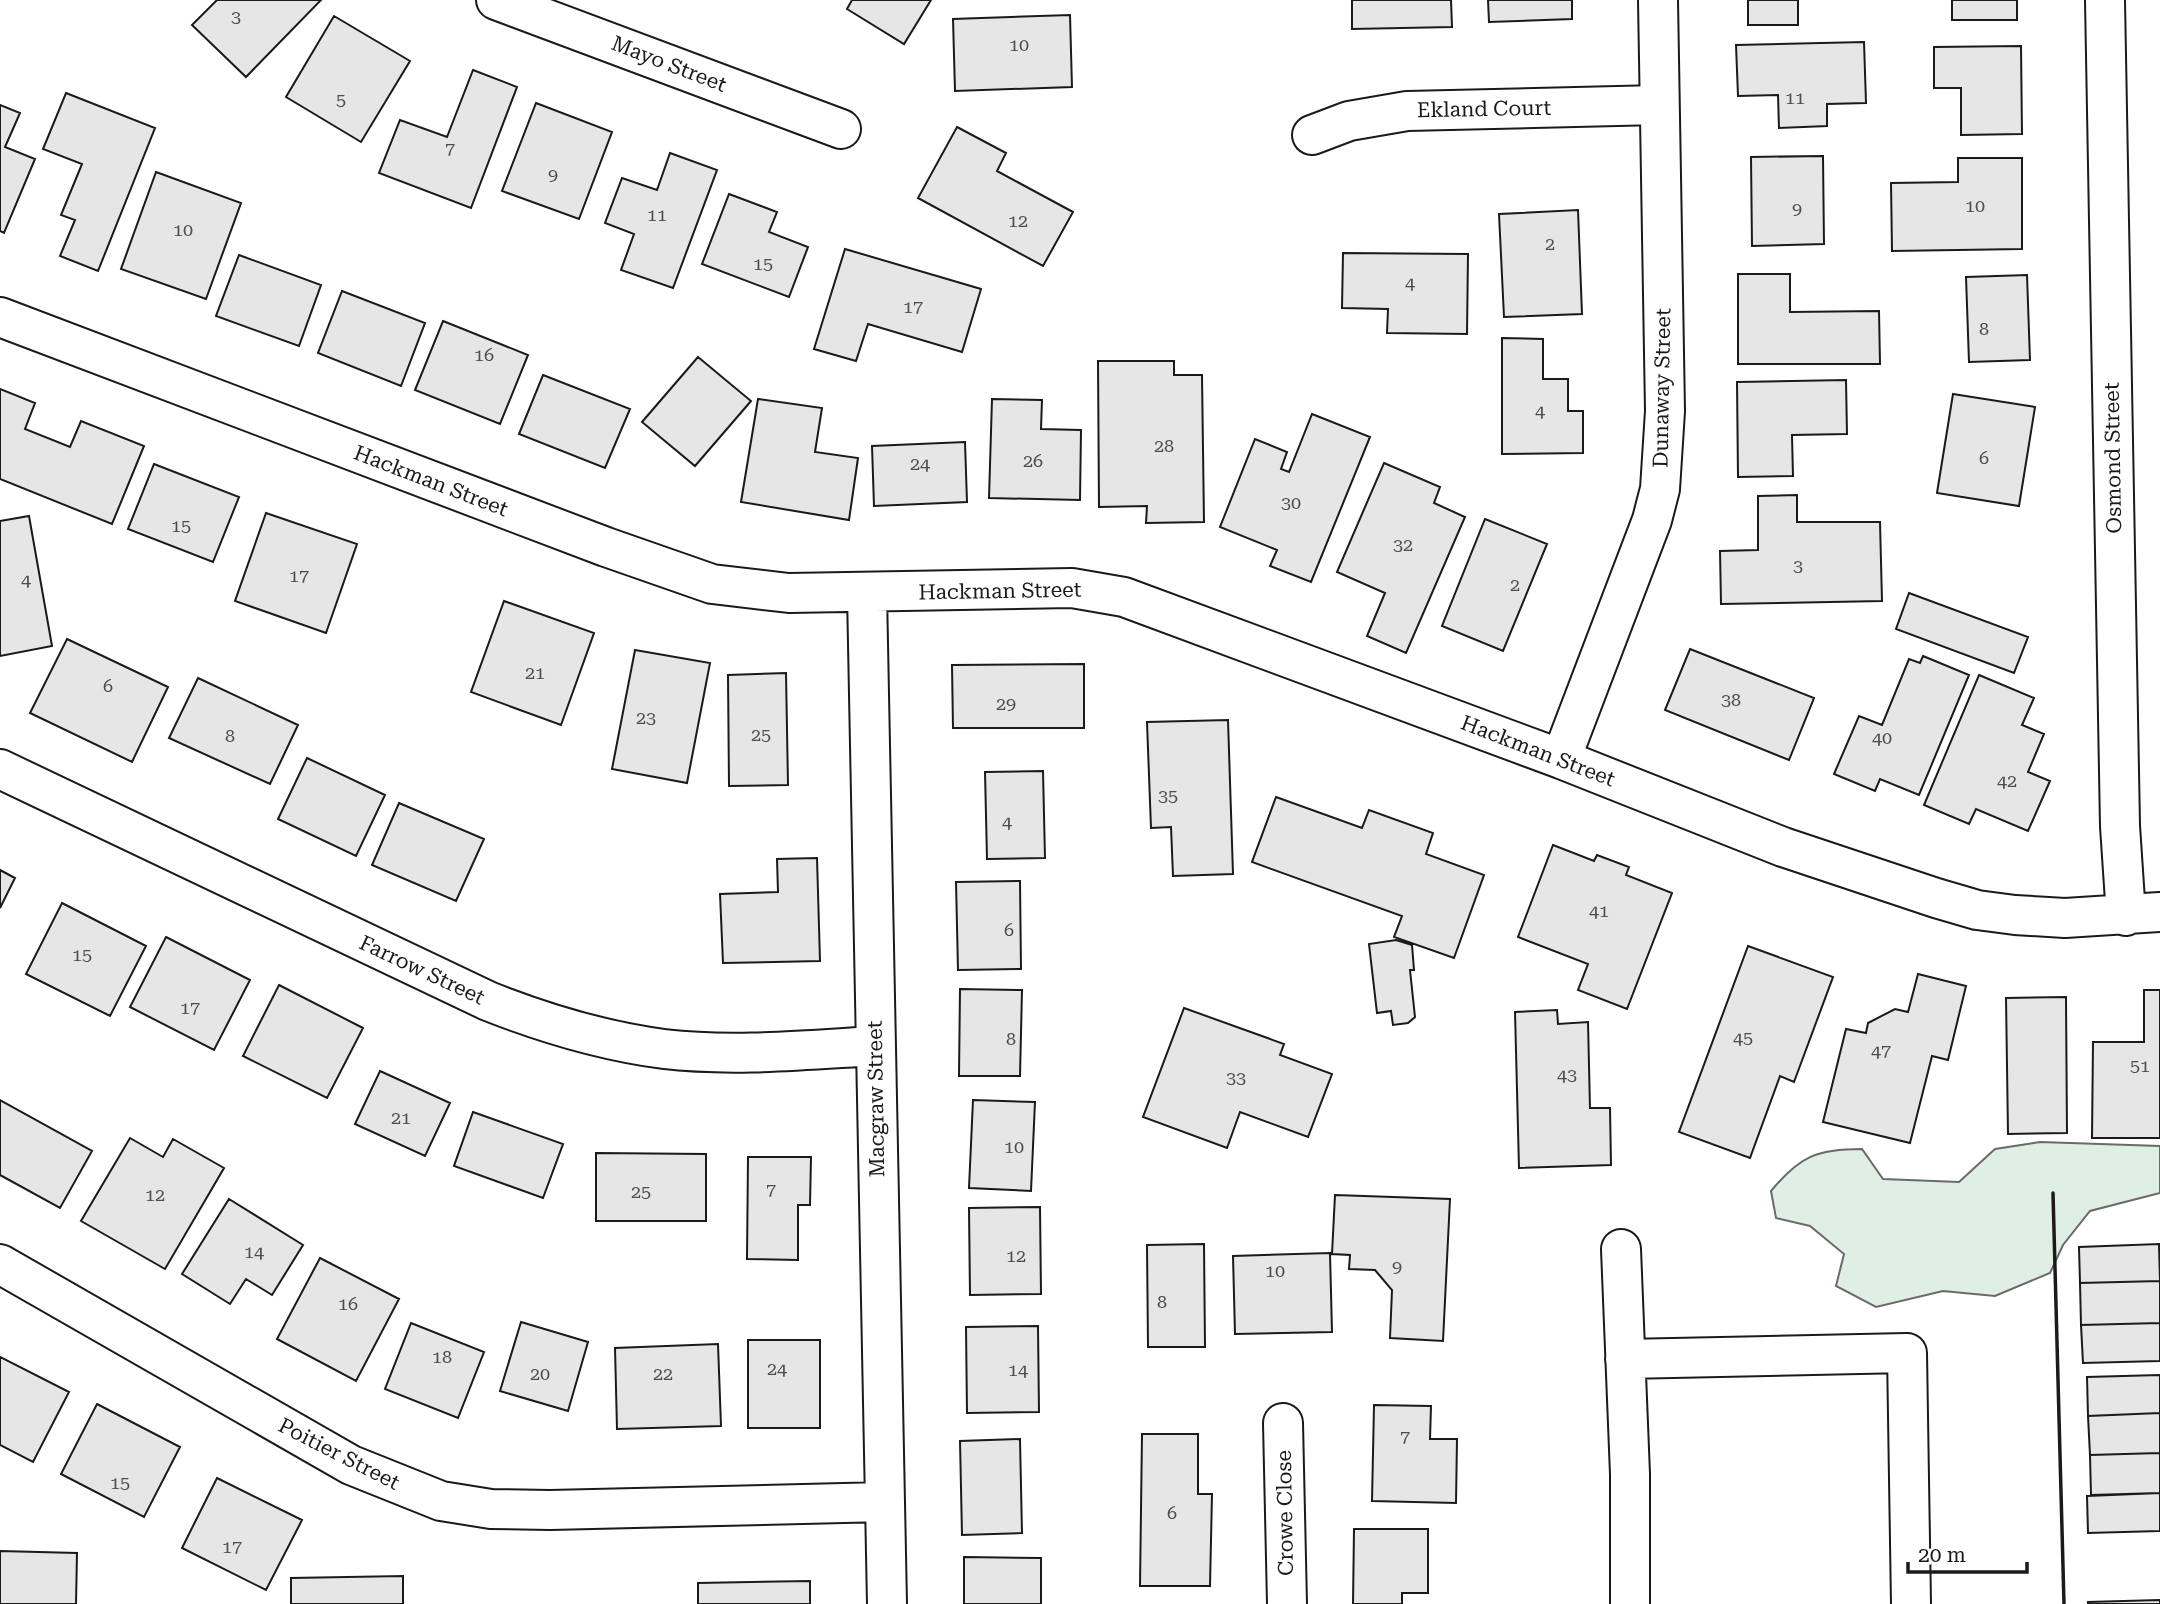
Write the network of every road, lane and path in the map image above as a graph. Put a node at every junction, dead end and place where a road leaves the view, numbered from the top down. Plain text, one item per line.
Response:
1 (496, 0) edge
2 (1658, 0) edge
3 (2105, 0) edge
4 (1659, 105) junction
5 (841, 129) dead end
6 (1312, 135) dead end
7 (0, 317) edge
8 (867, 593) junction
9 (1561, 759) junction
10 (0, 769) edge
11 (2143, 914) edge
12 (874, 1046) junction
13 (1621, 1248) dead end
14 (0, 1264) edge
15 (1625, 1359) junction
16 (1283, 1423) dead end
17 (885, 1502) junction
18 (887, 1604) edge
19 (1287, 1604) edge
20 (1630, 1604) edge
21 (1911, 1604) edge

1 - 5 street, Mayo Street
2 - 4 street, Dunaway Street
3 - 11 street, Osmond Street
4 - 6 street, Ekland Court
4 - 9 street, Dunaway Street
7 - 8 street, Hackman Street
8 - 9 street, Hackman Street
8 - 12 street, Macgraw Street
9 - 11 street, Hackman Street
10 - 12 street, Farrow Street
12 - 17 street, Macgraw Street
13 - 15 street
14 - 17 street, Poitier Street
15 - 20 street
15 - 21 street
16 - 19 street, Crowe Close
17 - 18 street, Macgraw Street

